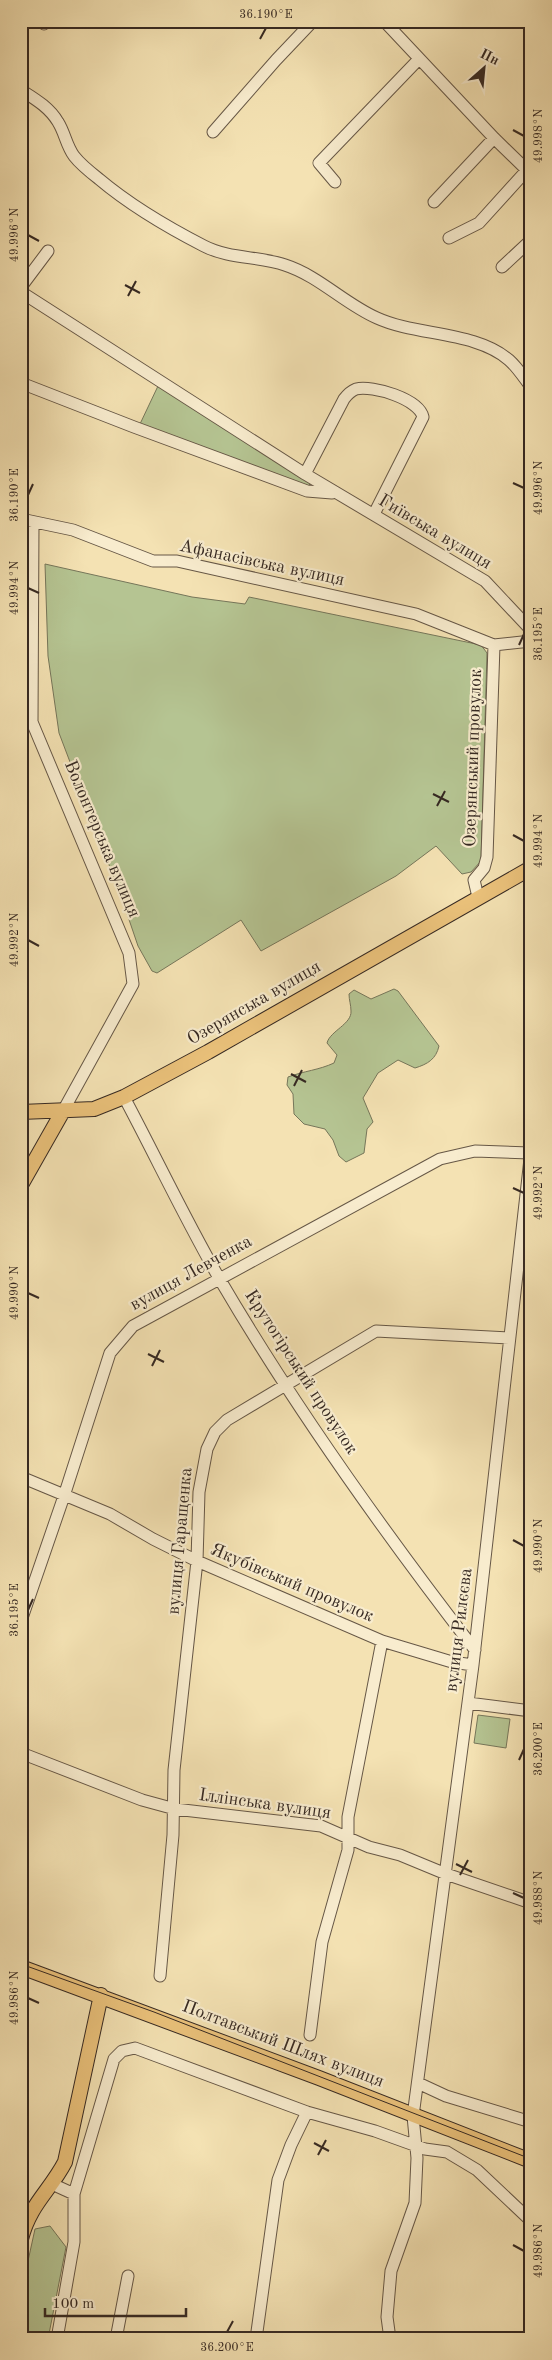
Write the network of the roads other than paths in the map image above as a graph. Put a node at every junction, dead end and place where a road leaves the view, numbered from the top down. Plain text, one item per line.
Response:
1 (313, 21) edge
2 (384, 21) edge
3 (419, 59) junction
4 (21, 90) edge
5 (213, 132) dead end
6 (494, 138) junction
7 (529, 172) edge
8 (335, 182) dead end
9 (434, 202) dead end
10 (448, 238) dead end
11 (531, 240) edge
12 (48, 251) dead end
13 (502, 267) dead end
14 (21, 287) edge
15 (21, 292) edge
16 (21, 383) edge
17 (531, 387) edge
18 (304, 474) junction
19 (335, 493) junction
20 (374, 514) junction
21 (21, 519) edge
22 (33, 523) junction
23 (531, 630) edge
24 (531, 641) edge
25 (494, 645) junction
26 (531, 868) edge
27 (478, 897) junction
28 (124, 1097) junction
29 (63, 1111) junction
30 (21, 1112) edge
31 (531, 1151) edge
32 (21, 1185) edge
33 (219, 1277) junction
34 (509, 1338) junction
35 (285, 1385) junction
36 (21, 1477) edge
37 (64, 1496) junction
38 (197, 1561) junction
39 (21, 1622) edge
40 (382, 1641) junction
41 (475, 1650) junction
42 (473, 1665) junction
43 (468, 1703) junction
44 (531, 1711) edge
45 (21, 1753) edge
46 (175, 1809) junction
47 (349, 1839) junction
48 (446, 1874) junction
49 (531, 1903) edge
50 (21, 1967) edge
51 (160, 1976) dead end
52 (101, 1995) junction
53 (310, 2036) dead end
54 (418, 2083) junction
55 (307, 2112) junction
56 (413, 2114) junction
57 (531, 2122) edge
58 (416, 2146) junction
59 (531, 2161) edge
60 (52, 2184) junction
61 (74, 2194) junction
62 (531, 2221) edge
63 (21, 2239) edge
64 (128, 2276) dead end
65 (57, 2339) edge
66 (116, 2339) edge
67 (256, 2339) edge
68 (390, 2339) edge

1 - 5 street
2 - 3 street
3 - 6 street
3 - 8 street
4 - 17 street
6 - 7 street
6 - 9 street
7 - 10 street
11 - 13 street
12 - 14 street
15 - 18 street, Гиївська вулиця
16 - 19 street, Гиївська вулиця
18 - 19 street, Гиївська вулиця
18 - 20 street
19 - 20 street, Гиївська вулиця
20 - 23 street, Гиївська вулиця
21 - 22 street, Афанасівська вулиця
22 - 25 street, Афанасівська вулиця
22 - 29 street, Волонтерська вулиця
24 - 25 street
25 - 27 street, Озерянський провулок
26 - 27 main road, Озерянська вулиця
27 - 28 main road, Озерянська вулиця
28 - 29 main road, Озерянська вулиця
28 - 33 street, Крутогірський провулок
29 - 30 main road
29 - 32 main road
31 - 33 street, вулиця Левченка
31 - 34 street, вулиця Рилєєва
33 - 35 street, Крутогірський провулок
33 - 37 street, вулиця Левченка
34 - 35 street, вулиця Гаращенка
34 - 41 street, вулиця Рилєєва
35 - 38 street, вулиця Гаращенка
35 - 41 street, Крутогірський провулок
36 - 37 street, Якубівський провулок
37 - 38 street, Якубівський провулок
37 - 39 street, вулиця Левченка
38 - 40 street, Якубівський провулок
38 - 46 street, вулиця Гаращенка
40 - 42 street, Якубівський провулок
40 - 47 street
41 - 42 street, вулиця Рилєєва
42 - 43 street, вулиця Рилєєва
43 - 44 street
43 - 48 street, вулиця Рилєєва
45 - 46 street, Іллінська вулиця
46 - 47 street, Іллінська вулиця
46 - 51 street, вулиця Гаращенка
47 - 48 street, Іллінська вулиця
47 - 53 street
48 - 49 street, Іллінська вулиця
48 - 54 street, вулиця Рилєєва
50 - 52 main road, Полтавський Шлях вулиця
52 - 56 main road, Полтавський Шлях вулиця
52 - 60 main road
54 - 56 street, вулиця Рилєєва
54 - 57 street
55 - 58 street
55 - 61 street
55 - 67 street
56 - 58 street, вулиця Рилєєва
56 - 59 main road, Полтавський Шлях вулиця
58 - 62 street
58 - 68 street, вулиця Рилєєва
60 - 61 street
60 - 63 main road
61 - 65 street
64 - 66 street

